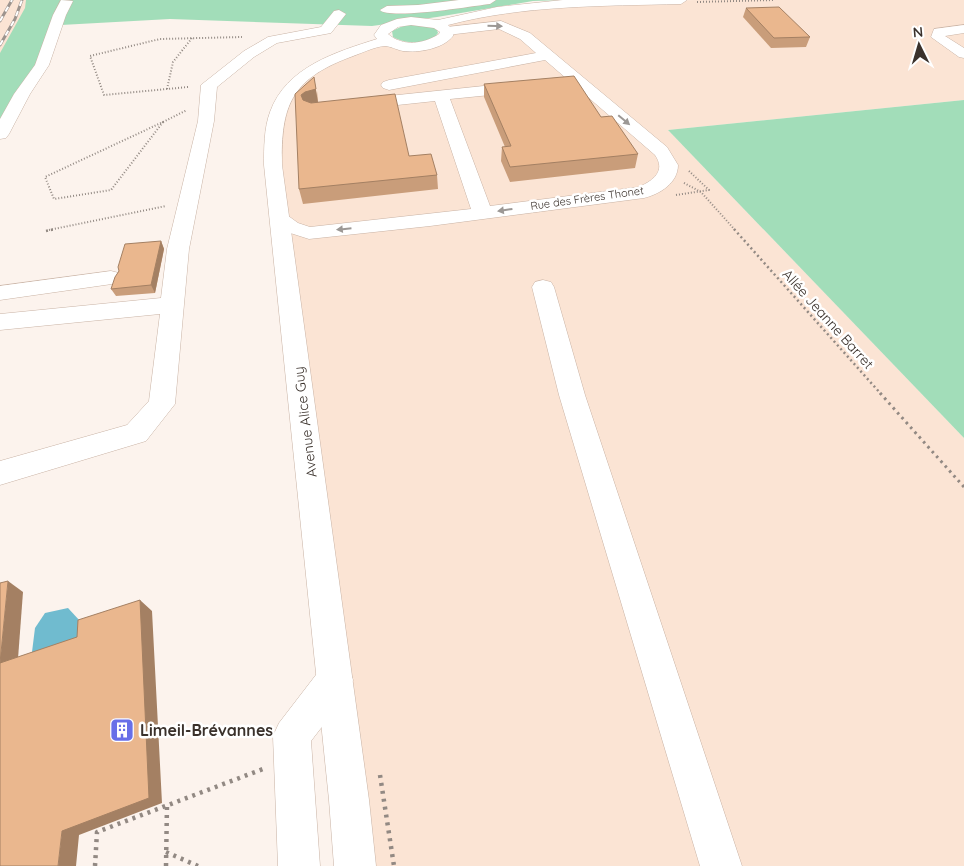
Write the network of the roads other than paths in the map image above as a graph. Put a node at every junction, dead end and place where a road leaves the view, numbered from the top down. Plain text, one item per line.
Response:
1 (490, 0) edge
2 (681, 0) edge
3 (68, 1) dead end
4 (388, 10) dead end
5 (336, 25) dead end
6 (443, 27) junction
7 (964, 29) edge
8 (385, 41) junction
9 (964, 54) edge
10 (548, 55) junction
11 (533, 85) edge
12 (358, 90) dead end
13 (440, 96) junction
14 (342, 106) edge
15 (0, 134) edge
16 (482, 213) junction
17 (280, 219) junction
18 (112, 278) dead end
19 (543, 287) dead end
20 (0, 293) edge
21 (172, 305) junction
22 (0, 322) edge
23 (0, 474) edge
24 (335, 680) junction
25 (299, 866) edge
26 (355, 866) edge
27 (721, 866) edge

1 - 4 main road
2 - 6 main road
3 - 15 main road
5 - 21 main road
6 - 8 main road
6 - 8 main road
6 -> 10 main road
7 - 9 main road
8 - 17 main road, Avenue Alice Guy
10 - 12 main road
10 -> 16 main road, Rue des Frères Thonet
11 - 13 main road
13 - 14 main road
13 - 16 main road
16 -> 17 main road, Rue des Frères Thonet
17 - 24 main road, Avenue Alice Guy
18 - 20 main road
19 - 27 main road
21 - 22 main road
21 - 23 main road
24 - 25 main road
24 - 26 main road, Avenue Alice Guy

